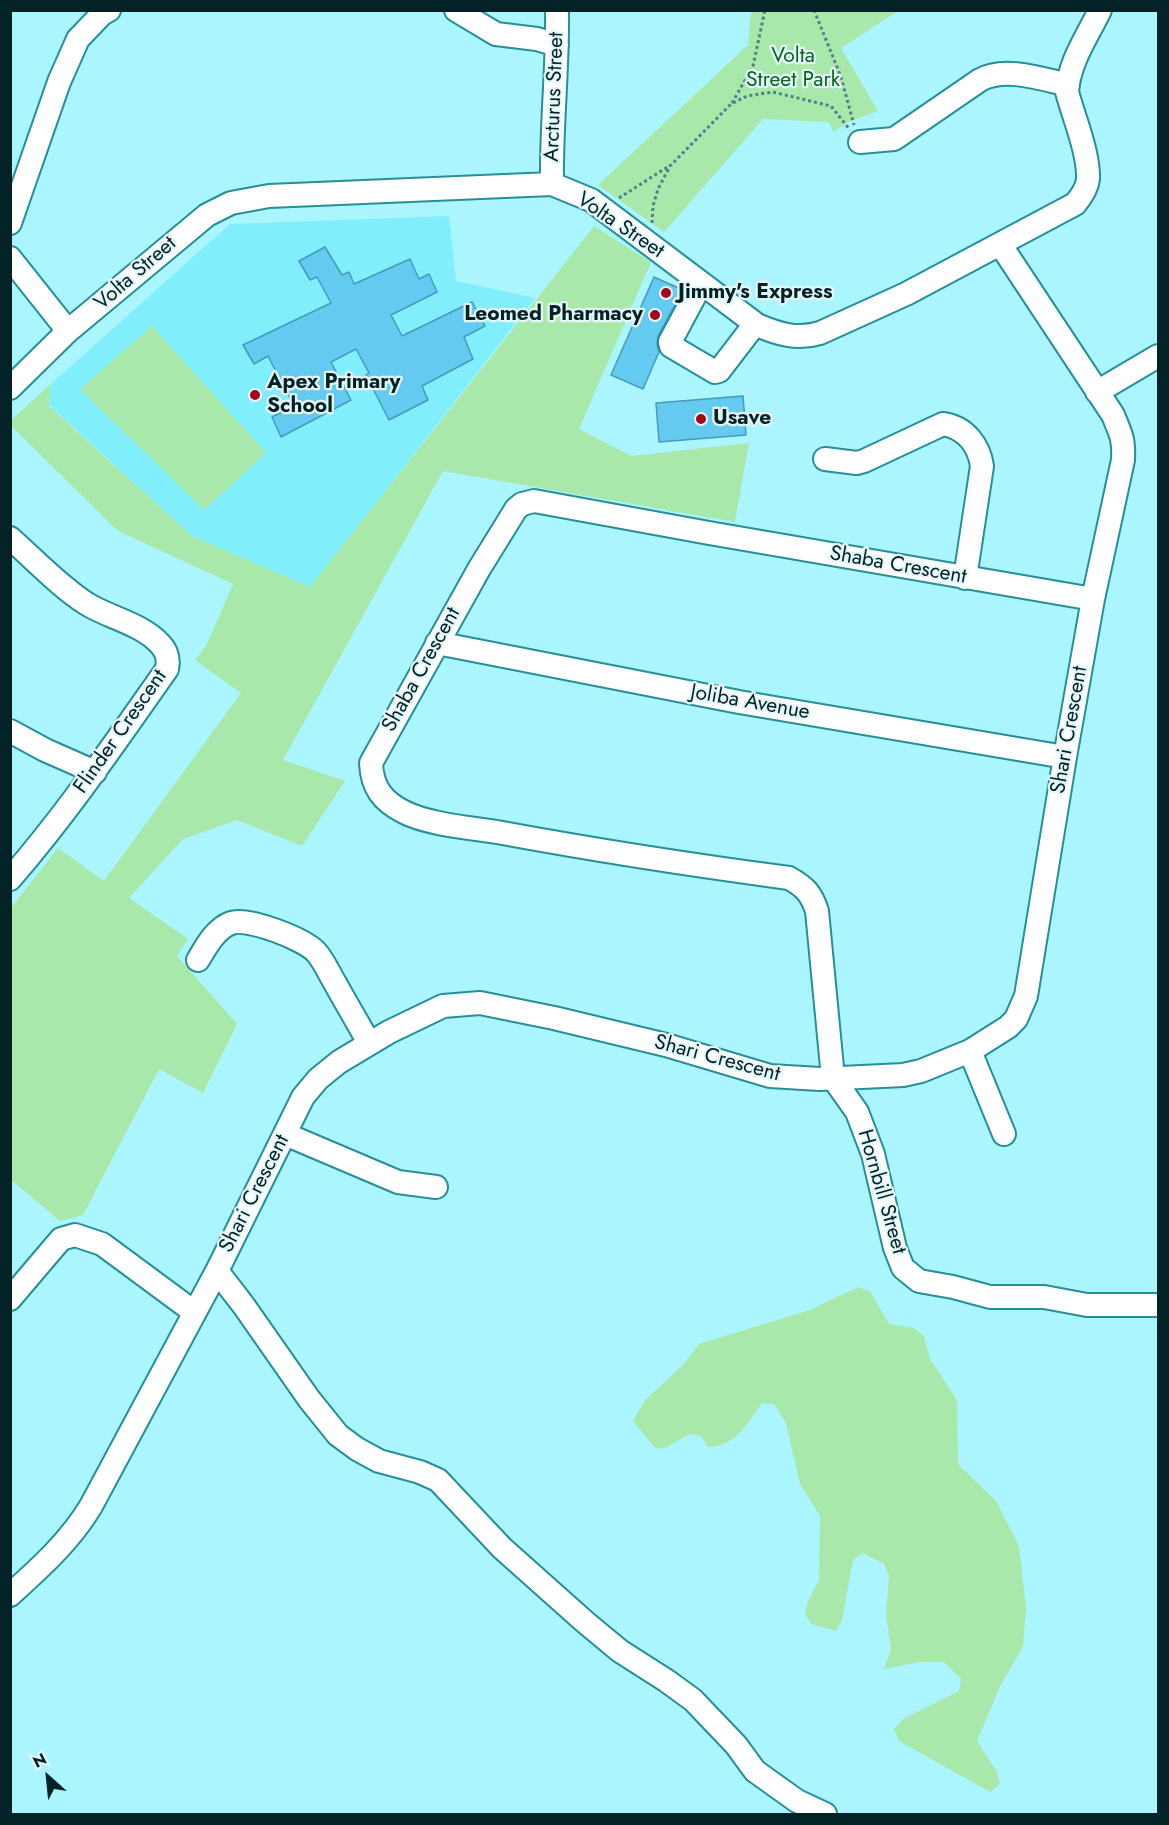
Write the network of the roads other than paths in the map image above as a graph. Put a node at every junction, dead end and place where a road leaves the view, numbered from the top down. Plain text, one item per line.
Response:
1 (109, 10) edge
2 (456, 10) edge
3 (557, 10) edge
4 (1100, 10) edge
5 (557, 45) junction
6 (1068, 85) junction
7 (860, 142) road end
8 (552, 184) junction
9 (10, 223) edge
10 (1000, 244) junction
11 (10, 258) edge
12 (701, 284) junction
13 (755, 324) junction
14 (68, 331) junction
15 (1158, 356) edge
16 (10, 388) edge
17 (1097, 392) junction
18 (825, 459) dead end
19 (10, 538) edge
20 (965, 578) junction
21 (1093, 599) junction
22 (437, 643) junction
23 (10, 731) edge
24 (1065, 757) junction
25 (94, 772) junction
26 (10, 879) edge
27 (198, 960) dead end
28 (369, 1044) junction
29 (970, 1051) junction
30 (833, 1078) junction
31 (285, 1134) junction
32 (1004, 1134) dead end
33 (436, 1187) dead end
34 (217, 1271) junction
35 (10, 1299) edge
36 (1158, 1305) edge
37 (194, 1312) junction
38 (10, 1595) edge
39 (825, 1815) edge

1 - 9 street
2 - 5 street
3 - 5 street, Arcturus Street
4 - 6 street, Volta Street
5 - 8 street, Arcturus Street
6 - 7 street
6 - 10 street, Volta Street
8 - 12 street, Volta Street
8 - 14 street, Volta Street
10 - 13 street, Volta Street
10 - 17 street, Shari Crescent
11 - 14 street
12 - 13 street, Volta Street
12 - 13 street
14 - 16 street, Volta Street
15 - 17 street
17 - 21 street, Shari Crescent
18 - 20 street
19 - 25 street, Flinder Crescent
20 - 21 street, Shaba Crescent
20 - 22 street, Shaba Crescent
21 - 24 street, Shari Crescent
22 - 24 street, Joliba Avenue
22 - 30 street, Shaba Crescent
23 - 25 street
24 - 29 street, Shari Crescent
25 - 26 street, Flinder Crescent
27 - 28 street
28 - 30 street, Shari Crescent
28 - 31 street, Shari Crescent
29 - 30 street, Shari Crescent
29 - 32 street
30 - 36 street, Hornbill Street
31 - 33 street
31 - 34 street, Shari Crescent
34 - 37 street, Shari Crescent
34 - 39 street
35 - 37 street
37 - 38 street, Shari Crescent

